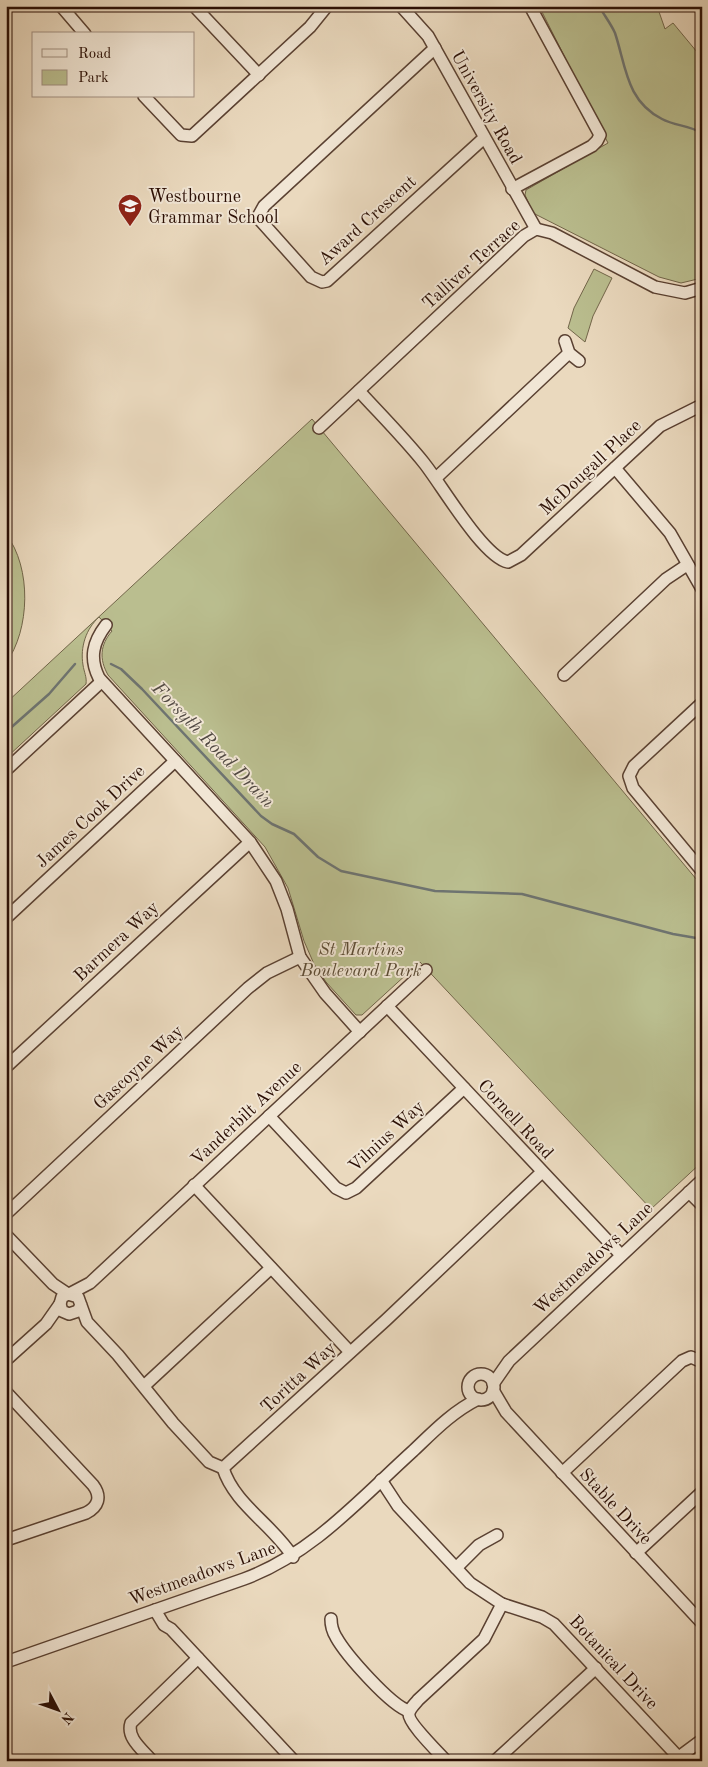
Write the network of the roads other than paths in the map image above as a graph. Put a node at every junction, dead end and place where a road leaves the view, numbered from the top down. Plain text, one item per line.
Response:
1 (61, 6) edge
2 (194, 6) edge
3 (327, 6) edge
4 (401, 6) edge
5 (530, 6) edge
6 (83, 32) edge
7 (435, 48) junction
8 (259, 75) junction
9 (146, 98) edge
10 (484, 138) junction
11 (512, 189) junction
12 (536, 229) junction
13 (702, 288) edge
14 (565, 341) dead end
15 (569, 354) junction
16 (580, 361) dead end
17 (359, 391) junction
18 (702, 404) edge
19 (319, 428) dead end
20 (615, 468) junction
21 (436, 478) junction
22 (687, 565) junction
23 (702, 589) edge
24 (106, 625) dead end
25 (564, 675) dead end
26 (101, 682) junction
27 (702, 704) edge
28 (175, 761) junction
29 (6, 770) edge
30 (250, 842) junction
31 (700, 866) edge
32 (6, 918) edge
33 (300, 957) junction
34 (426, 970) dead end
35 (388, 1006) junction
36 (360, 1032) junction
37 (6, 1067) edge
38 (464, 1088) junction
39 (269, 1116) junction
40 (542, 1172) junction
41 (702, 1180) edge
42 (194, 1186) junction
43 (689, 1192) junction
44 (702, 1205) edge
45 (6, 1214) edge
46 (6, 1235) edge
47 (621, 1255) junction
48 (271, 1268) junction
49 (70, 1300) junction
50 (70, 1314) junction
51 (87, 1322) junction
52 (46, 1324) junction
53 (350, 1352) junction
54 (6, 1360) edge
55 (509, 1361) junction
56 (702, 1362) edge
57 (484, 1375) junction
58 (144, 1386) junction
59 (493, 1387) junction
60 (468, 1388) junction
61 (6, 1392) edge
62 (480, 1399) junction
63 (506, 1412) junction
64 (452, 1415) junction
65 (223, 1468) junction
66 (562, 1473) junction
67 (378, 1483) junction
68 (702, 1492) edge
69 (497, 1535) dead end
70 (6, 1540) edge
71 (636, 1553) junction
72 (293, 1557) junction
73 (456, 1568) junction
74 (502, 1604) junction
75 (160, 1608) junction
76 (331, 1619) dead end
77 (702, 1623) edge
78 (198, 1658) junction
79 (6, 1662) edge
80 (596, 1668) junction
81 (409, 1712) junction
82 (702, 1740) edge
83 (702, 1745) edge
84 (683, 1760) edge
85 (152, 1761) edge
86 (294, 1761) edge
87 (446, 1761) edge
88 (495, 1761) edge

1 - 6 street
2 - 8 street
3 - 8 street
4 - 7 street, University Road
5 - 11 street
7 - 10 street, University Road
7 - 10 street, Award Crescent
8 - 9 street
10 - 11 street, University Road
11 - 12 street, University Road
12 - 13 street, Talliver Terrace
12 - 17 street, Talliver Terrace
14 - 15 street
15 - 16 street
15 - 21 street
17 - 19 street, Talliver Terrace
17 - 21 street
18 - 20 street, McDougall Place
20 - 21 street, McDougall Place
20 - 22 street
22 - 23 street
22 - 25 street
24 - 26 street
26 - 28 street
26 - 29 street
27 - 31 street
28 - 30 street
28 - 32 street, James Cook Drive
30 - 33 street
30 - 37 street, Barmera Way
33 - 36 street
33 - 45 street, Gascoyne Way
34 - 35 street, Vanderbilt Avenue
35 - 36 street, Vanderbilt Avenue
35 - 38 street, Cornell Road
36 - 39 street, Vanderbilt Avenue
38 - 39 street, Vilnius Way
38 - 40 street, Cornell Road
39 - 42 street, Vanderbilt Avenue
40 - 47 street, Cornell Road
40 - 53 street, Toritta Way
41 - 43 street, Westmeadows Lane
42 - 48 street
42 - 49 street, Vanderbilt Avenue
43 - 44 street
43 - 47 street, Westmeadows Lane
46 - 49 street
47 - 55 street, Westmeadows Lane
48 - 53 street
48 - 58 street
49 - 50 street
49 - 51 street
49 - 52 street, Vanderbilt Avenue
50 - 51 street
50 - 52 street, Vanderbilt Avenue
51 - 58 street
52 - 54 street, Vanderbilt Avenue
53 - 65 street, Toritta Way
55 - 57 street, Westmeadows Lane
55 - 59 street, Westmeadows Lane
56 - 66 street
57 - 59 street
57 - 60 street
58 - 65 street
59 - 62 street
59 - 63 street, Stable Drive
60 - 62 street
60 - 64 street, Westmeadows Lane
61 - 70 street
62 - 63 street, Stable Drive
62 - 64 street, Westmeadows Lane
63 - 66 street, Stable Drive
64 - 67 street, Westmeadows Lane
65 - 72 street
66 - 71 street, Stable Drive
67 - 72 street, Westmeadows Lane
67 - 73 street, Botanical Drive
68 - 71 street
69 - 73 street
71 - 77 street, Stable Drive
72 - 75 street, Westmeadows Lane
73 - 74 street, Botanical Drive
74 - 80 street, Botanical Drive
74 - 81 street
75 - 78 street
75 - 79 street, Westmeadows Lane
76 - 81 street
78 - 85 street
78 - 86 street
80 - 84 street, Botanical Drive
80 - 88 street
81 - 87 street
82 - 84 street
83 - 84 street

